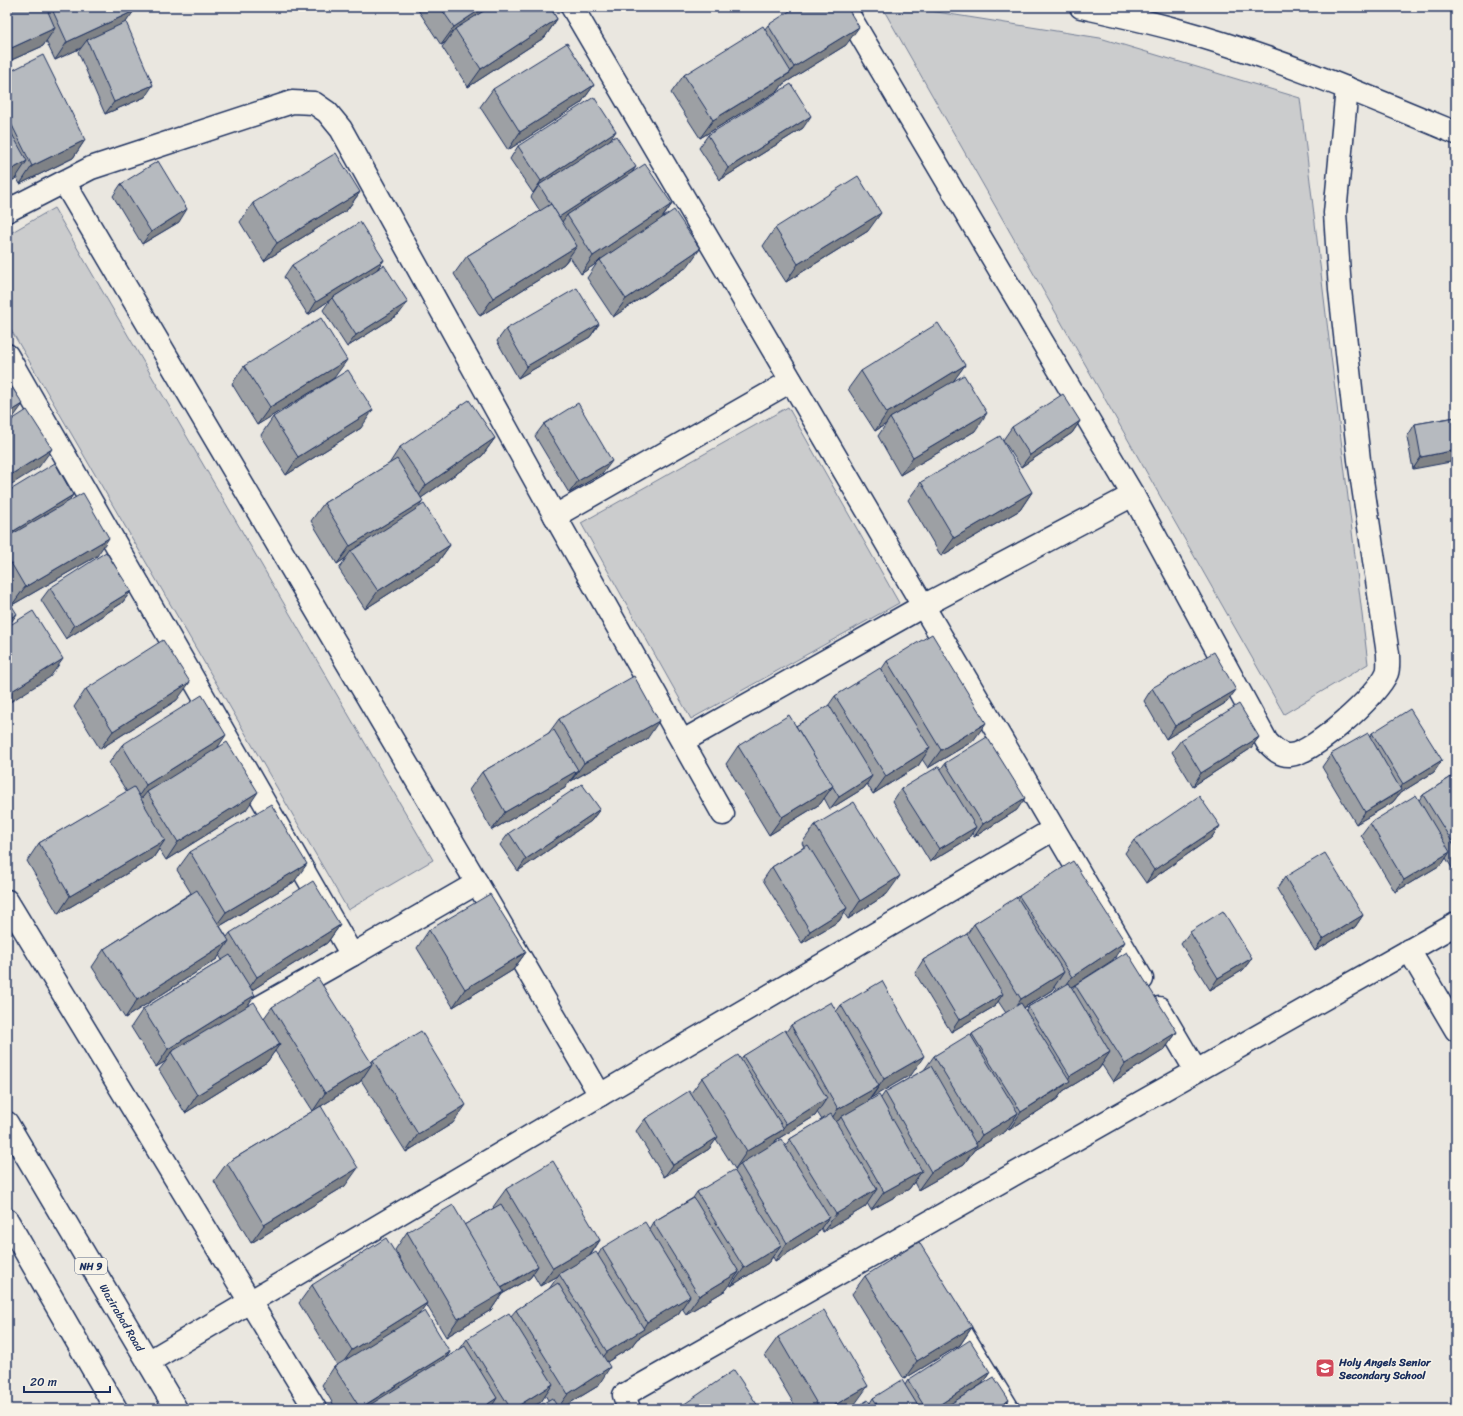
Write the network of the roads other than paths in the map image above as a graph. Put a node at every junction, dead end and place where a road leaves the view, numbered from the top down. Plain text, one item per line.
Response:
1 (572, 7) edge
2 (844, 7) edge
3 (1081, 7) edge
4 (1347, 88) junction
5 (1456, 133) edge
6 (64, 182) junction
7 (7, 211) edge
8 (7, 355) edge
9 (791, 381) junction
10 (1133, 495) junction
11 (555, 516) junction
12 (923, 606) junction
13 (683, 742) junction
14 (724, 814) dead end
15 (1054, 829) junction
16 (477, 883) junction
17 (7, 901) edge
18 (1456, 924) edge
19 (1409, 950) junction
20 (352, 955) junction
21 (260, 1007) dead end
22 (1456, 1030) edge
23 (1196, 1071) junction
24 (600, 1095) junction
25 (7, 1123) edge
26 (7, 1220) edge
27 (903, 1237) junction
28 (915, 1257) edge
29 (939, 1297) edge
30 (250, 1302) junction
31 (148, 1362) junction
32 (116, 1409) edge
33 (176, 1409) edge
34 (315, 1409) edge
35 (629, 1409) edge
36 (1008, 1409) edge

1 - 9 main road
2 - 10 main road
3 - 4 main road
4 - 5 main road
4 - 10 main road
6 - 7 main road
6 - 11 main road
6 - 16 main road
8 - 20 main road
9 - 11 main road
9 - 12 main road
10 - 12 main road
11 - 13 main road
12 - 13 main road
12 - 15 main road
13 - 14 main road
15 - 23 main road
15 - 24 main road
16 - 20 main road
16 - 24 main road
17 - 30 main road
18 - 19 main road
19 - 22 main road
19 - 23 main road
20 - 21 main road
23 - 27 main road
24 - 30 main road
25 - 31 main road, Wazirabad Road / NH 9
26 - 32 main road
27 - 28 main road
27 - 35 main road
29 - 36 main road
30 - 31 main road
30 - 34 main road
31 - 33 main road, Wazirabad Road / NH 9

